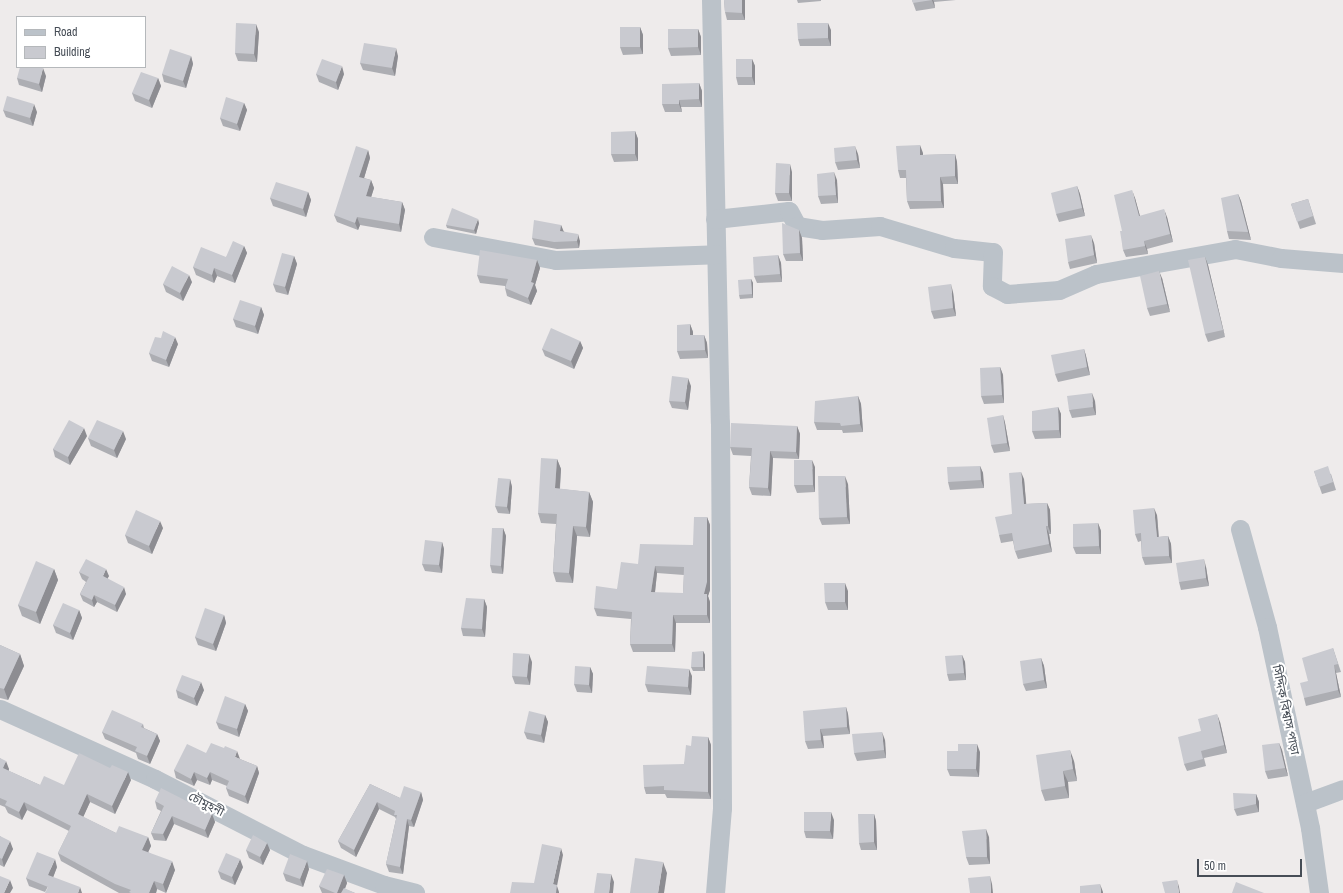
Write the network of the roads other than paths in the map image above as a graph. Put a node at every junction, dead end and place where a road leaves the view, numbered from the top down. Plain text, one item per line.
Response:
1 (711, 0) edge
2 (715, 219) junction
3 (433, 237) dead end
4 (716, 254) junction
5 (1343, 263) edge
6 (1240, 529) dead end
7 (0, 709) edge
8 (1343, 789) edge
9 (1307, 802) junction
10 (415, 893) edge
11 (716, 893) edge
12 (1319, 893) edge

1 - 2 street
2 - 4 street
2 - 5 street
3 - 4 street
4 - 11 street
6 - 9 street, সিদ্দিক বিশ্বাস পাড়া
7 - 10 street, চৌমুহনী
8 - 9 street
9 - 12 street, সিদ্দিক বিশ্বাস পাড়া

